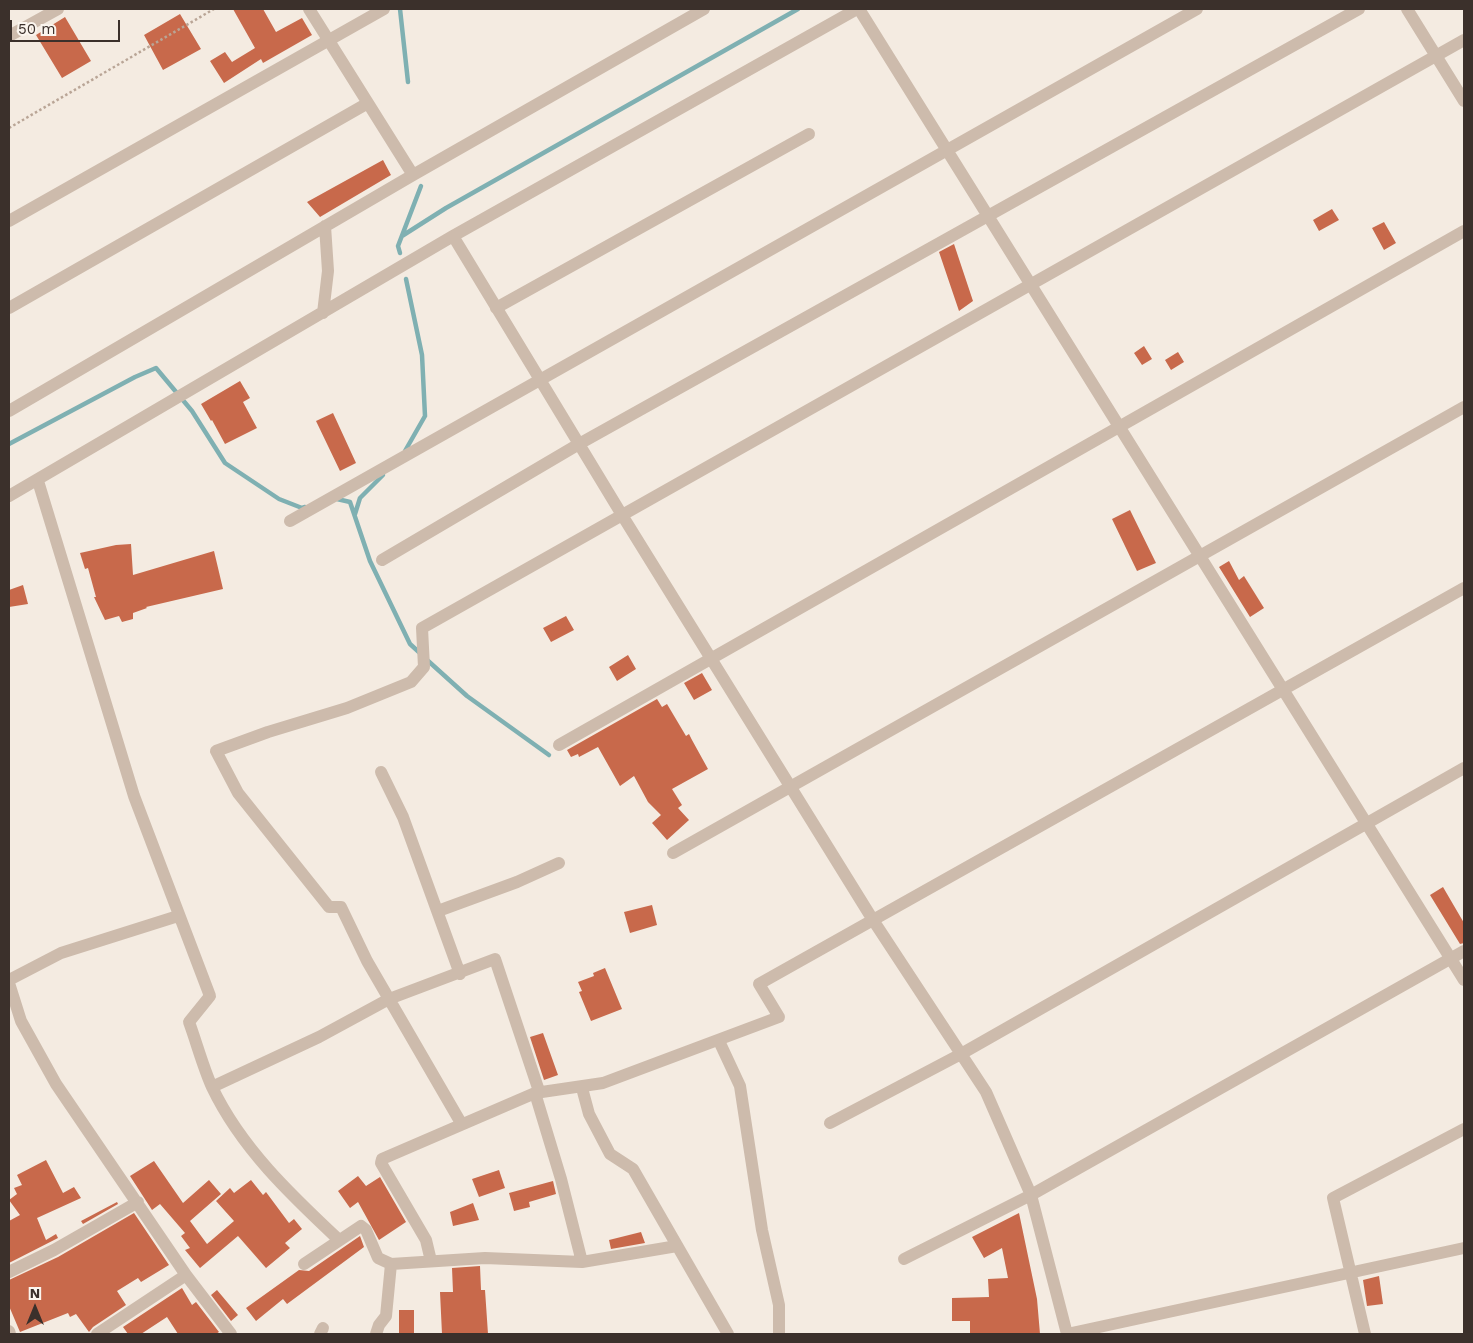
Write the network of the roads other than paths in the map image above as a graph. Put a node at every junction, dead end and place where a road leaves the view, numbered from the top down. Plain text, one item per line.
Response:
1 (58, 9) edge
2 (309, 9) edge
3 (384, 9) edge
4 (704, 9) edge
5 (858, 9) edge
6 (1197, 9) edge
7 (1359, 9) edge
8 (1407, 9) edge
9 (9, 36) edge
10 (328, 40) junction
11 (1464, 40) edge
12 (1436, 56) junction
13 (1464, 101) edge
14 (368, 103) junction
15 (809, 134) dead end
16 (948, 150) junction
17 (413, 174) junction
18 (988, 217) junction
19 (9, 221) edge
20 (325, 226) junction
21 (1464, 232) edge
22 (453, 236) junction
23 (1030, 285) junction
24 (9, 308) edge
25 (496, 308) junction
26 (323, 313) junction
27 (540, 380) junction
28 (1464, 406) edge
29 (9, 411) edge
30 (1118, 428) junction
31 (579, 444) junction
32 (38, 481) junction
33 (9, 496) edge
34 (622, 515) junction
35 (290, 521) dead end
36 (1198, 556) junction
37 (382, 560) dead end
38 (1464, 588) edge
39 (711, 658) junction
40 (1283, 690) junction
41 (559, 745) dead end
42 (1464, 768) edge
43 (381, 772) dead end
44 (791, 786) junction
45 (1366, 824) junction
46 (673, 853) dead end
47 (559, 863) dead end
48 (438, 911) junction
49 (178, 916) junction
50 (873, 920) junction
51 (1464, 951) edge
52 (1451, 958) junction
53 (460, 974) junction
54 (1464, 980) edge
55 (9, 982) edge
56 (389, 999) junction
57 (719, 1041) junction
58 (961, 1054) junction
59 (212, 1087) junction
60 (582, 1088) junction
61 (537, 1092) junction
62 (830, 1122) dead end
63 (461, 1123) junction
64 (1464, 1129) edge
65 (1031, 1195) junction
66 (138, 1202) junction
67 (339, 1240) junction
68 (677, 1246) junction
69 (1464, 1248) edge
70 (904, 1259) dead end
71 (431, 1261) junction
72 (582, 1262) junction
73 (304, 1264) dead end
74 (390, 1264) junction
75 (9, 1272) edge
76 (1351, 1272) junction
77 (186, 1275) junction
78 (97, 1334) edge
79 (231, 1334) edge
80 (376, 1334) edge
81 (728, 1334) edge
82 (780, 1334) edge
83 (1067, 1334) edge
84 (1365, 1334) edge

1 - 9 street
2 - 10 street
3 - 10 street
4 - 17 street
5 - 16 street
5 - 22 street
6 - 16 street
7 - 18 street
8 - 12 street
10 - 14 street
10 - 19 street
11 - 12 street
12 - 13 street
12 - 23 street
14 - 17 street
14 - 24 street
15 - 25 street
16 - 18 street
16 - 27 street
17 - 20 street
18 - 23 street
18 - 31 street
20 - 26 street
20 - 29 street
21 - 30 street
22 - 25 street
22 - 26 street
23 - 30 street
23 - 34 street
25 - 27 street
26 - 32 street
27 - 31 street
27 - 35 street
28 - 36 street
30 - 36 street
30 - 39 street
31 - 34 street
31 - 37 street
32 - 33 street
32 - 49 street
34 - 39 street
34 - 56 street
36 - 40 street
36 - 44 street
38 - 40 street
39 - 41 street
39 - 44 street
40 - 45 street
40 - 50 street
42 - 45 street
43 - 48 street
44 - 46 street
44 - 50 street
45 - 52 street
45 - 58 street
47 - 48 street
48 - 53 street
49 - 55 street
49 - 59 street
50 - 57 street
50 - 58 street
51 - 52 street
52 - 54 street
52 - 65 street
53 - 56 street
53 - 61 street
55 - 66 street
56 - 59 street
56 - 63 street
57 - 60 street
57 - 82 street
58 - 62 street
58 - 65 street
59 - 67 street
60 - 61 street
60 - 68 street
61 - 63 street
61 - 72 street
63 - 71 street
64 - 76 street
65 - 70 street
65 - 83 street
66 - 75 street
66 - 77 street
67 - 73 street
67 - 74 street
68 - 72 street
68 - 81 street
69 - 76 street
71 - 72 street
71 - 74 street
74 - 80 street
76 - 83 street
76 - 84 street
77 - 78 street
77 - 79 street

